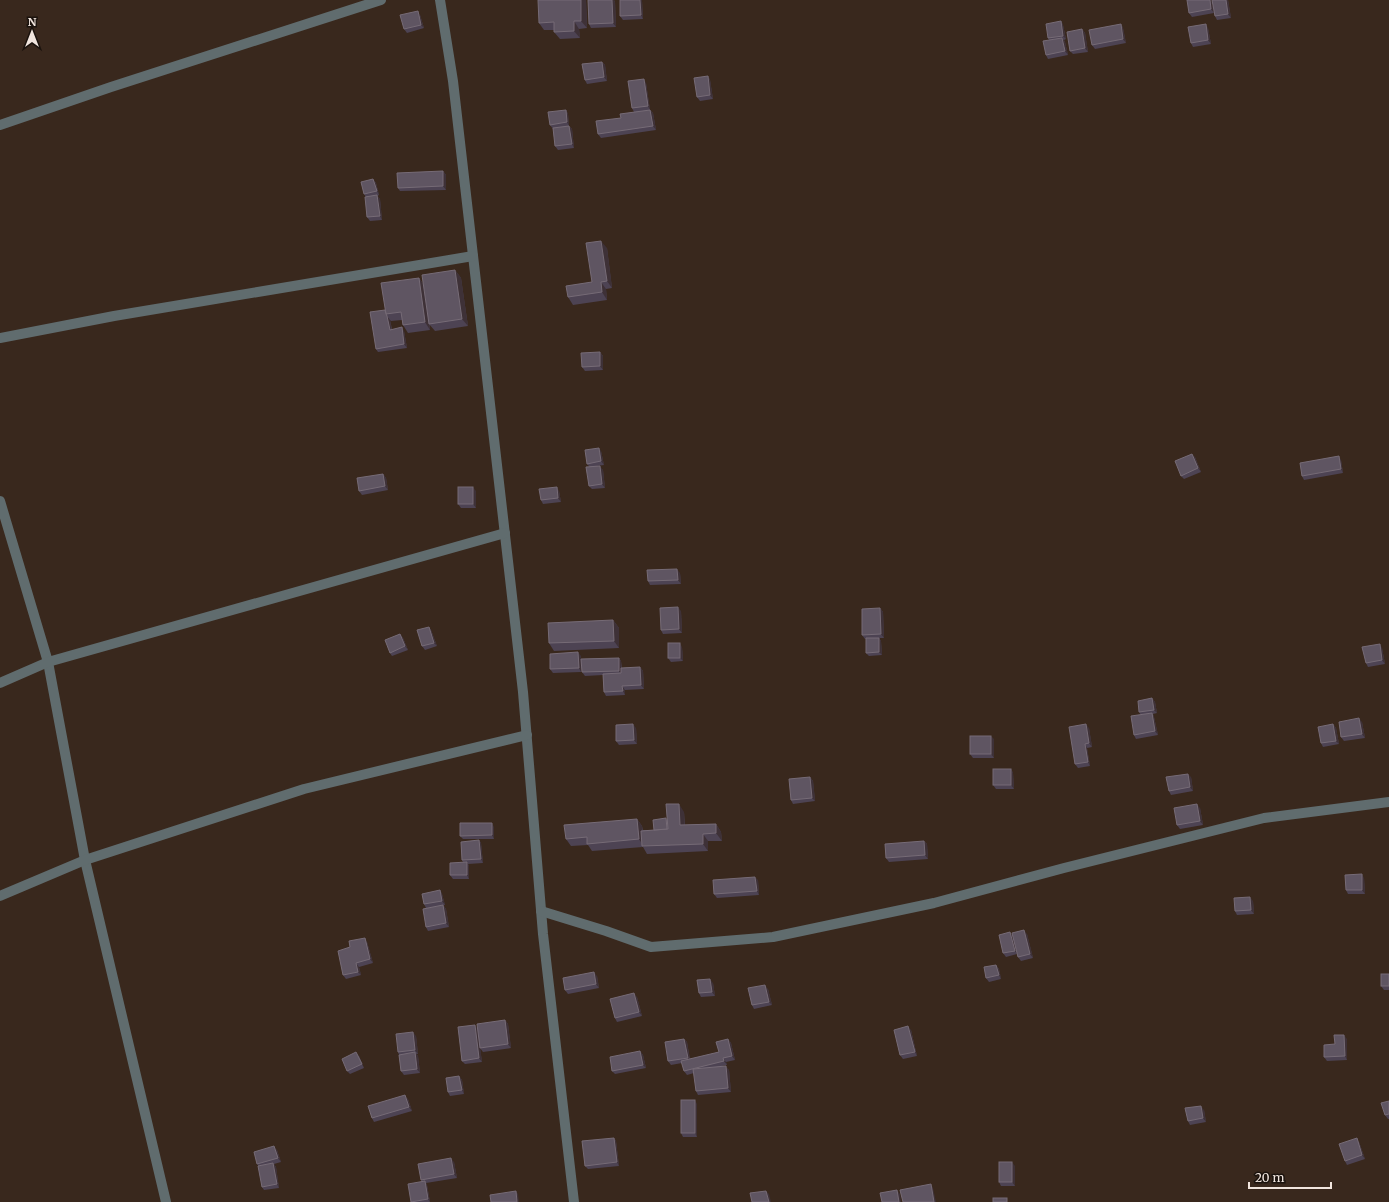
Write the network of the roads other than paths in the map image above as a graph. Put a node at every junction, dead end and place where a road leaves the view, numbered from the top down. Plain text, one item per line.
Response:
1 (382, 0) edge
2 (440, 0) edge
3 (0, 125) edge
4 (473, 256) junction
5 (0, 338) edge
6 (0, 501) edge
7 (505, 533) junction
8 (48, 662) junction
9 (0, 683) edge
10 (527, 735) junction
11 (1389, 802) edge
12 (85, 860) junction
13 (0, 896) edge
14 (541, 911) junction
15 (166, 1202) edge
16 (574, 1202) edge

1 - 3 street
2 - 4 street
4 - 5 street
4 - 7 street
6 - 8 street
7 - 8 street
7 - 10 street
8 - 9 street
8 - 12 street
10 - 12 street
10 - 14 street
11 - 14 street
12 - 13 street
12 - 15 street
14 - 16 street

